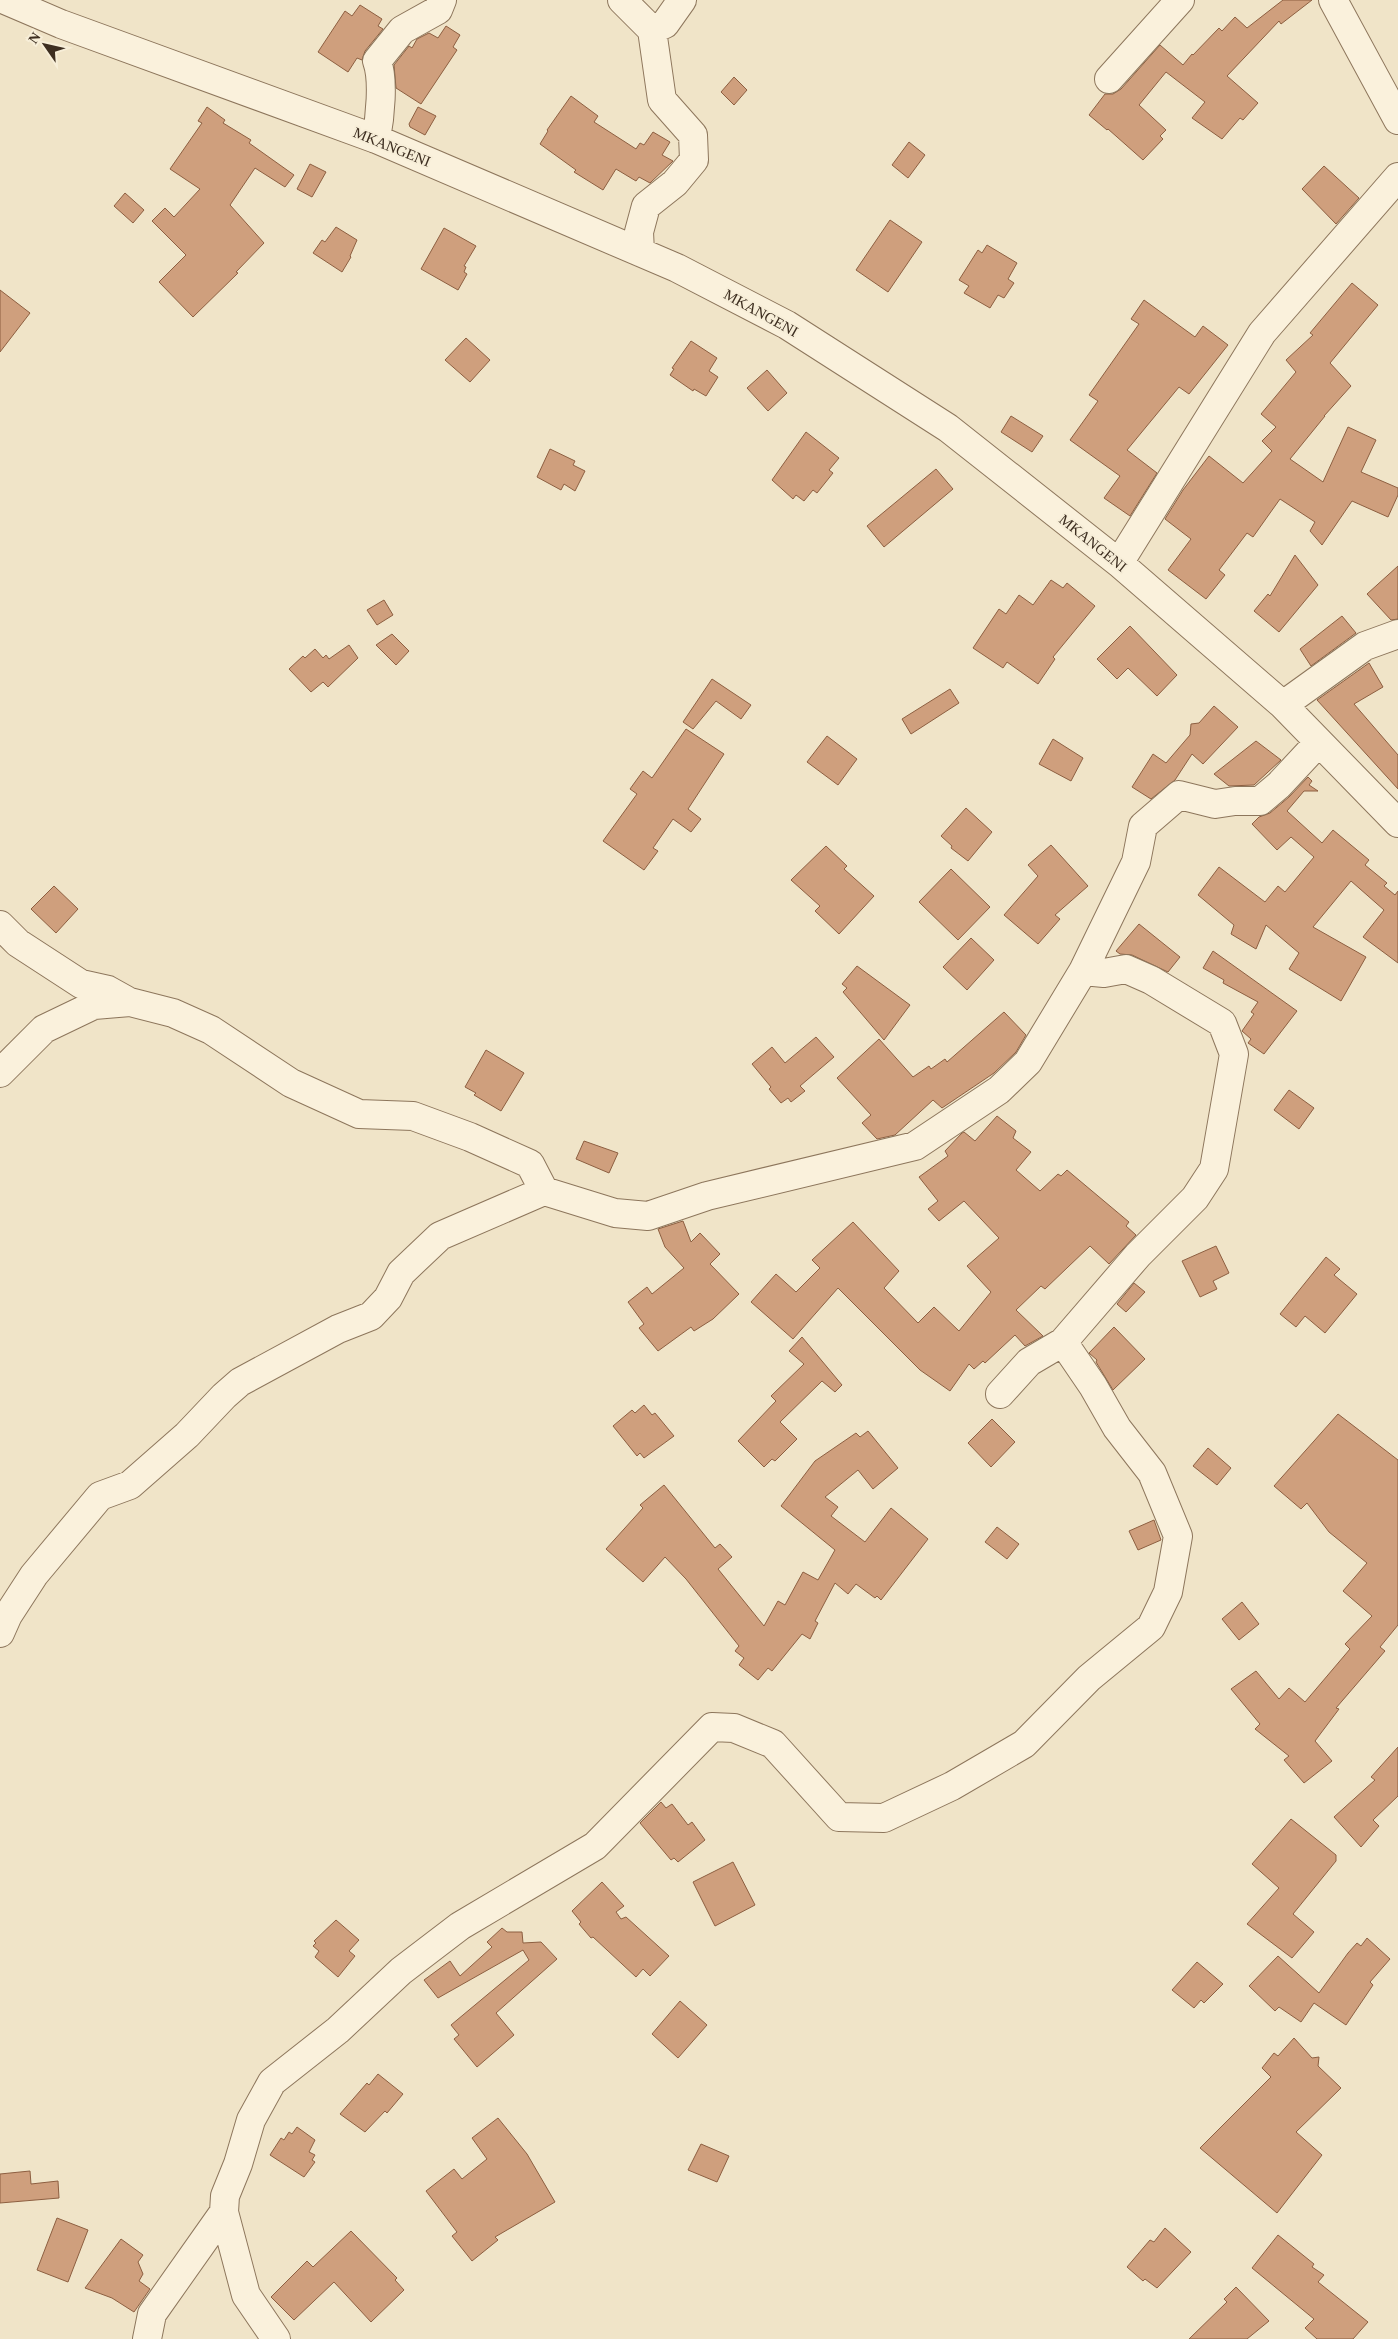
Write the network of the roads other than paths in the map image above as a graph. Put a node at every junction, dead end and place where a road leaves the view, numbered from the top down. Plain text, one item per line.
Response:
1 (5, 0) edge
2 (442, 0) edge
3 (622, 0) edge
4 (682, 0) edge
5 (1180, 0) edge
6 (1333, 0) edge
7 (652, 30) junction
8 (1109, 79) dead end
9 (1398, 120) edge
10 (376, 139) junction
11 (1398, 177) edge
12 (640, 252) junction
13 (1119, 563) junction
14 (1398, 634) edge
15 (1283, 704) junction
16 (1319, 742) junction
17 (1398, 822) edge
18 (0, 924) edge
19 (1083, 971) junction
20 (130, 1002) junction
21 (0, 1073) edge
22 (544, 1191) junction
23 (1063, 1342) junction
24 (1000, 1394) dead end
25 (0, 1633) edge
26 (224, 2212) junction
27 (147, 2339) edge
28 (276, 2339) edge

1 - 10 street, MKANGENI
2 - 10 street
3 - 7 street
4 - 7 street
5 - 8 street
6 - 9 street
7 - 12 street
10 - 12 street, MKANGENI
11 - 13 street
12 - 13 street, MKANGENI
13 - 15 street, MKANGENI
14 - 15 street
15 - 16 street, MKANGENI
16 - 17 street, MKANGENI
16 - 19 street
18 - 20 street
19 - 22 street
19 - 23 street
20 - 21 street
20 - 22 street
22 - 25 street
23 - 24 street
23 - 26 street
26 - 27 street
26 - 28 street

